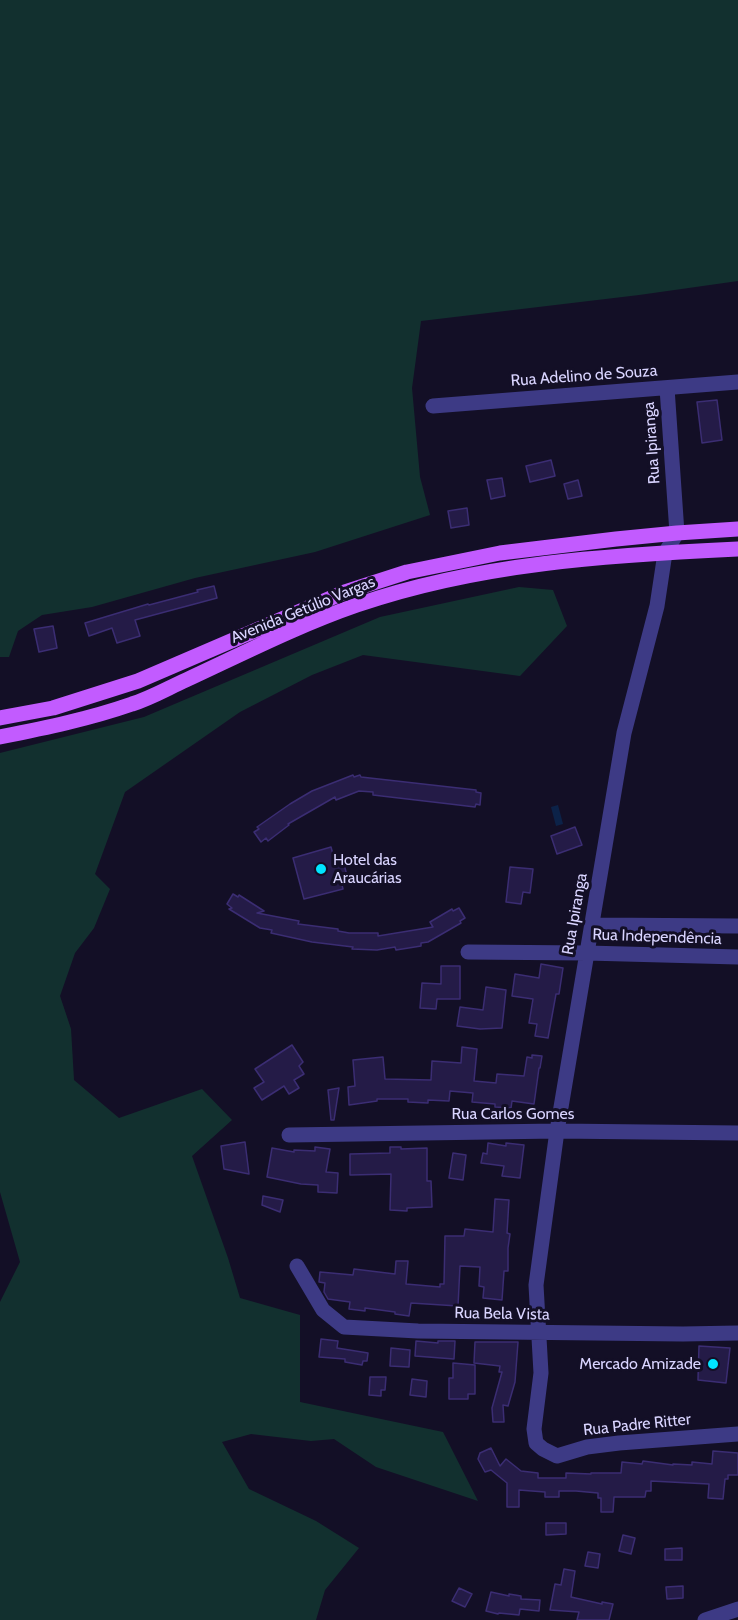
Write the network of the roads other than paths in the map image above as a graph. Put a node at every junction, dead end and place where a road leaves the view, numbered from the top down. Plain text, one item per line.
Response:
1 (738, 382) edge
2 (667, 388) junction
3 (433, 406) dead end
4 (738, 529) edge
5 (676, 533) junction
6 (738, 549) edge
7 (665, 553) junction
8 (0, 718) edge
9 (0, 737) edge
10 (592, 925) junction
11 (738, 926) edge
12 (468, 952) dead end
13 (587, 953) junction
14 (738, 957) edge
15 (558, 1131) junction
16 (738, 1133) edge
17 (289, 1135) dead end
18 (297, 1266) dead end
19 (538, 1333) junction
20 (738, 1333) edge
21 (738, 1434) edge
22 (543, 1449) joint
23 (738, 1609) edge
24 (705, 1620) edge

1 - 2 street, Rua Adelino de Souza
2 - 3 street, Rua Adelino de Souza
2 - 5 street, Rua Ipiranga
4 - 5 main road, Avenida Getúlio Vargas
5 - 7 street, Rua Ipiranga
5 - 8 main road, Avenida Getúlio Vargas
6 - 7 main road, Avenida Getúlio Vargas
7 - 9 main road, Avenida Getúlio Vargas
7 - 10 street, Rua Ipiranga
10 - 11 street, Rua Independência
10 - 13 street, Rua Ipiranga
12 - 13 street, Rua Independência
13 - 14 street, Rua Independência
13 - 15 street, Rua Ipiranga
15 - 16 street, Rua Carlos Gomes
15 - 17 street, Rua Carlos Gomes
15 - 19 street, Rua Ipiranga
18 - 19 street, Rua Bela Vista
19 - 20 street, Rua Bela Vista
19 - 22 street, Rua Ipiranga
21 - 22 street, Rua Padre Ritter
23 - 24 street

